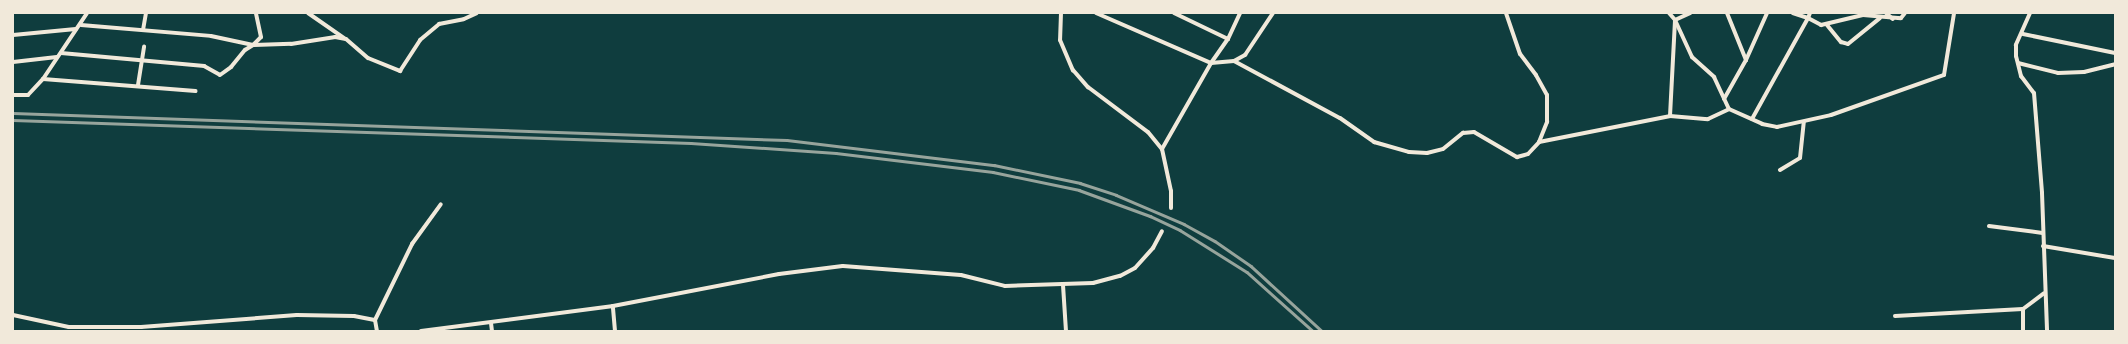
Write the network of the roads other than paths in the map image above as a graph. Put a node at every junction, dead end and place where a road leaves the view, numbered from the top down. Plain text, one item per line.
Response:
1 (87, 13) edge
2 (146, 13) edge
3 (256, 13) edge
4 (308, 13) edge
5 (477, 13) edge
6 (1061, 13) edge
7 (1096, 13) edge
8 (1174, 13) edge
9 (1240, 13) edge
10 (1273, 13) edge
11 (1506, 13) edge
12 (1669, 13) edge
13 (1690, 13) edge
14 (1727, 13) edge
15 (1767, 13) edge
16 (1793, 13) edge
17 (1886, 13) edge
18 (1905, 13) edge
19 (1954, 13) edge
20 (2030, 13) edge
21 (1809, 15) edge
22 (1880, 18) junction
23 (1894, 19) junction
24 (1675, 20) junction
25 (81, 25) junction
26 (1827, 25) junction
27 (76, 29) junction
28 (143, 30) junction
29 (2023, 34) junction
30 (13, 35) edge
31 (346, 39) junction
32 (1228, 39) junction
33 (253, 45) junction
34 (144, 46) dead end
35 (61, 53) junction
36 (2115, 53) edge
37 (57, 57) junction
38 (141, 59) junction
39 (1746, 60) junction
40 (1234, 61) junction
41 (13, 62) edge
42 (1211, 63) junction
43 (2018, 63) junction
44 (2115, 64) edge
45 (43, 79) junction
46 (138, 85) junction
47 (196, 91) dead end
48 (13, 95) edge
49 (1724, 99) junction
50 (1729, 109) junction
51 (1670, 116) junction
52 (1752, 119) junction
53 (1804, 122) junction
54 (1539, 142) junction
55 (1162, 149) junction
56 (1780, 170) dead end
57 (441, 204) dead end
58 (1171, 208) dead end
59 (1989, 226) dead end
60 (1162, 231) dead end
61 (2043, 233) junction
62 (2042, 246) junction
63 (2115, 258) edge
64 (1063, 285) junction
65 (2044, 293) junction
66 (613, 306) junction
67 (2023, 309) junction
68 (13, 315) edge
69 (1895, 316) dead end
70 (375, 320) junction
71 (491, 322) junction
72 (377, 331) edge
73 (420, 331) edge
74 (492, 331) edge
75 (615, 331) edge
76 (1066, 331) edge
77 (2023, 331) edge
78 (2047, 331) edge

1 - 25 street
2 - 28 street
3 - 33 street
4 - 31 street
5 - 31 street
6 - 55 street
7 - 42 street
8 - 32 street
9 - 32 street
10 - 40 street
11 - 54 street
12 - 24 street
13 - 24 street
14 - 39 street
15 - 39 street
16 - 21 street
17 - 23 street
18 - 23 street
19 - 53 street
20 - 29 street
21 - 26 street
21 - 52 street
22 - 23 street
22 - 26 street
22 - 26 street
24 - 49 street
24 - 51 street
25 - 27 street
25 - 28 street
27 - 30 street
27 - 35 street
28 - 33 street
29 - 36 street
29 - 43 street
31 - 33 street
32 - 42 street
33 - 38 street
34 - 38 street
35 - 37 street
35 - 38 street
37 - 41 street
37 - 45 street
38 - 46 street
39 - 49 street
40 - 42 street
40 - 54 street
42 - 55 street
43 - 44 street
43 - 61 street
45 - 46 street
45 - 48 street
46 - 47 street
49 - 50 street
50 - 51 street
50 - 52 street
51 - 54 street
52 - 53 street
53 - 56 street
55 - 58 street
57 - 70 street
59 - 61 street
60 - 64 street
61 - 62 street
62 - 63 street
62 - 65 street
64 - 66 street
64 - 76 street
65 - 67 street
65 - 78 street
66 - 71 street
66 - 75 street
67 - 69 street
67 - 77 street
68 - 70 street
70 - 72 street
71 - 73 street
71 - 74 street

